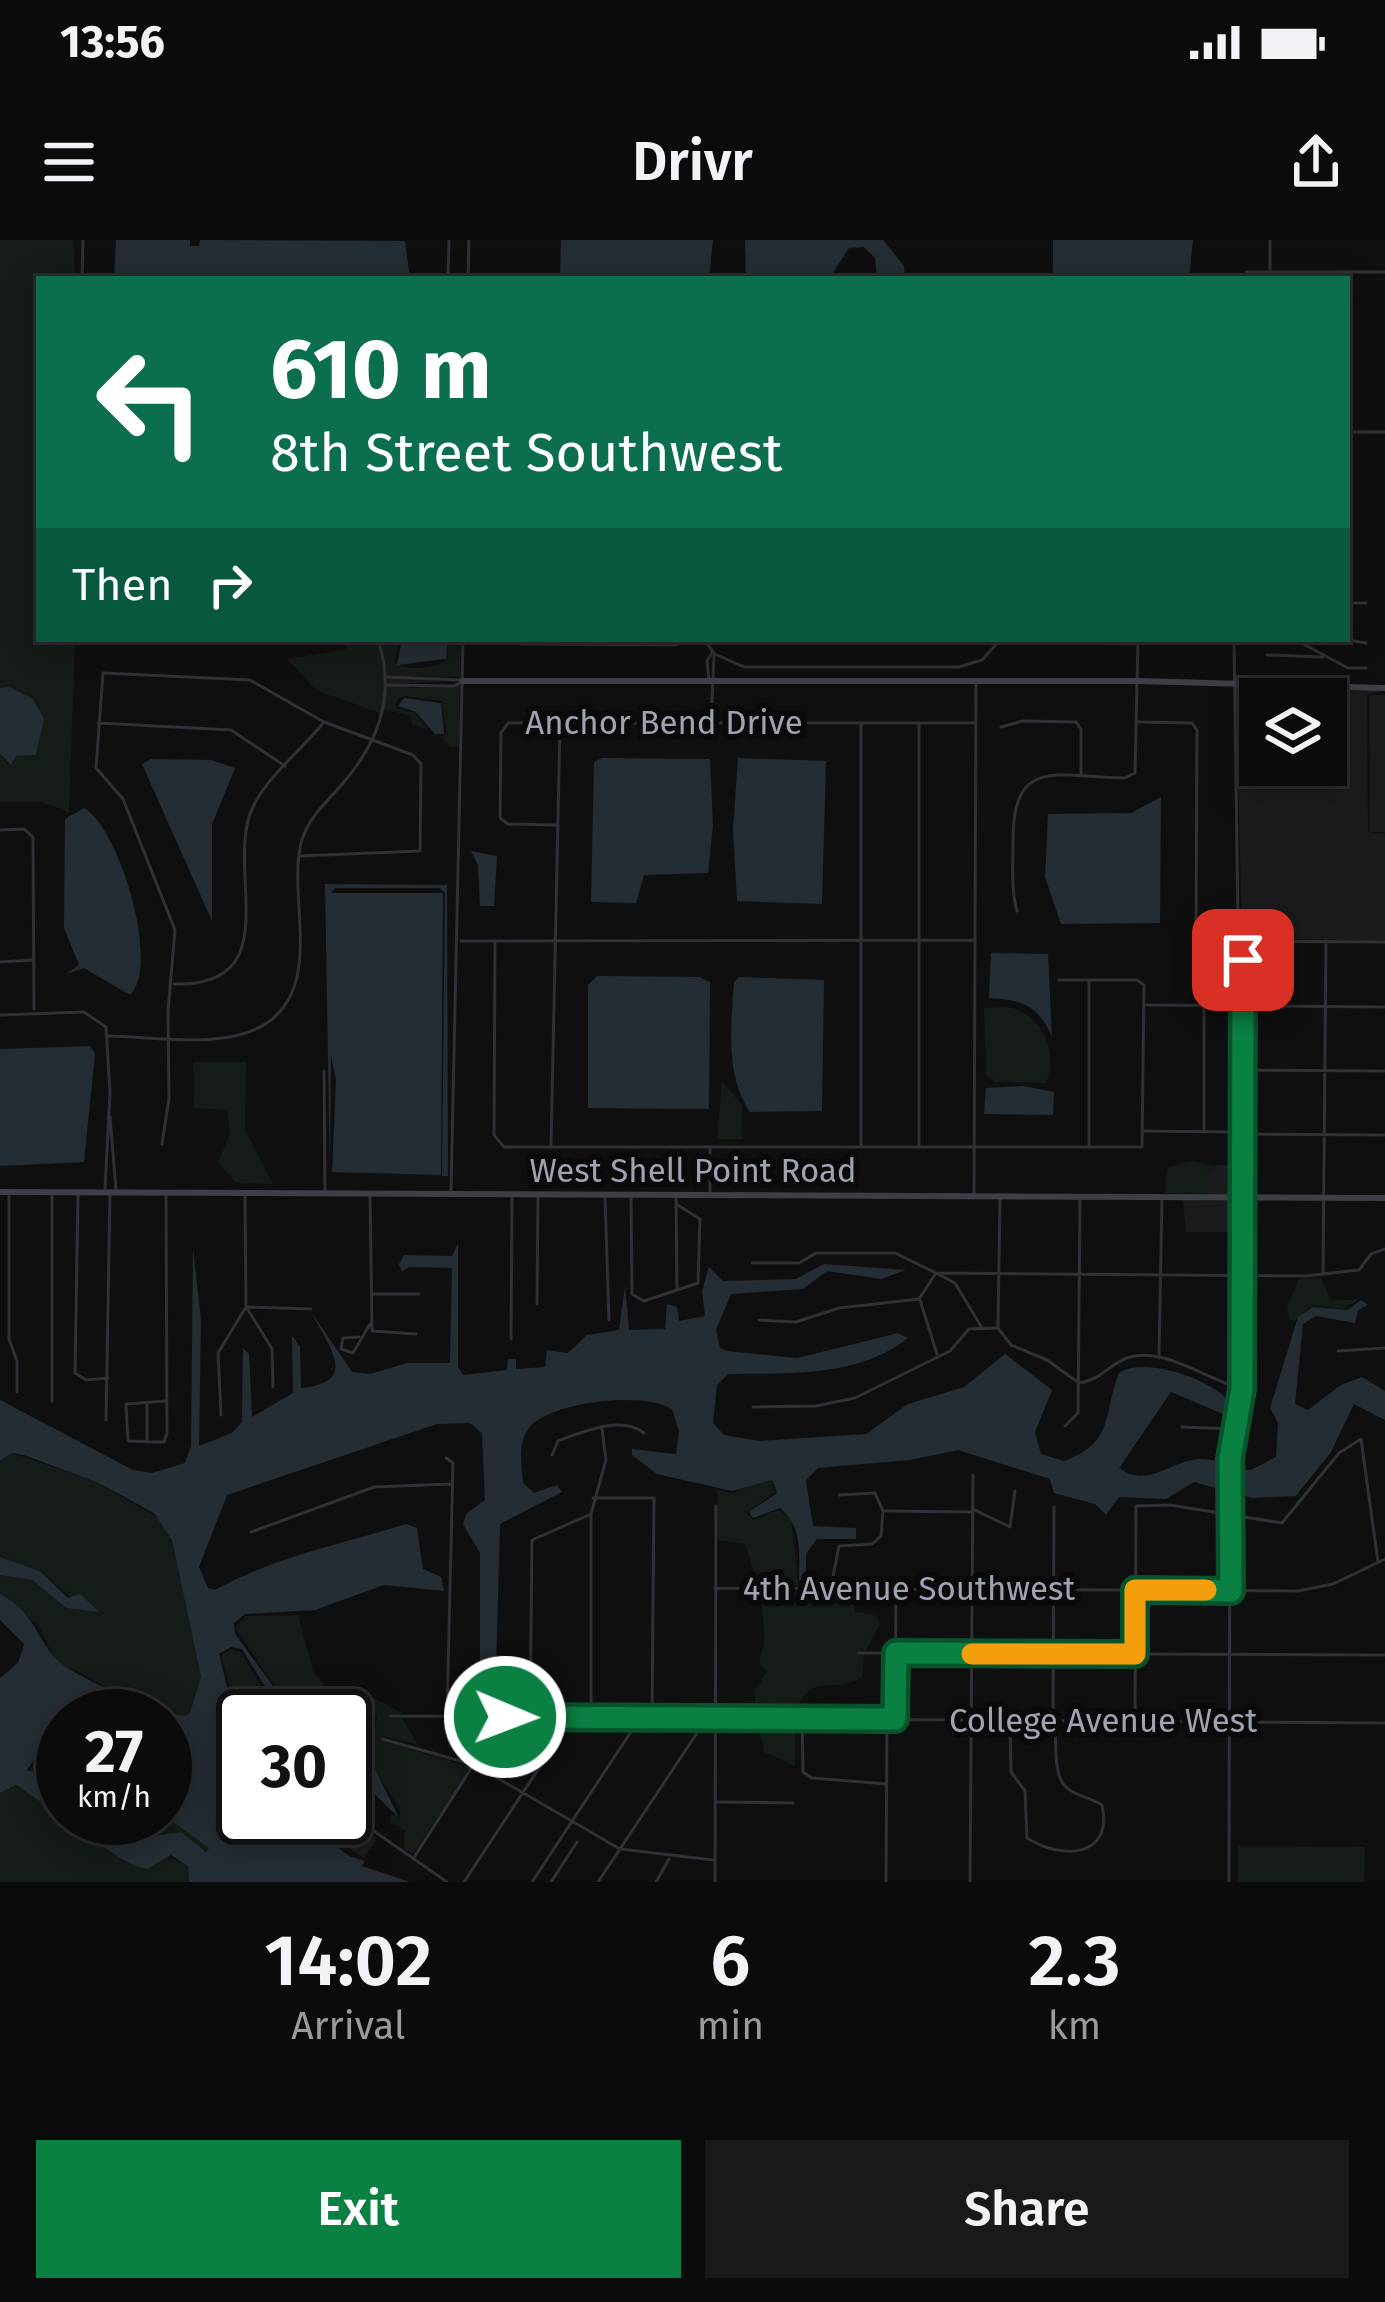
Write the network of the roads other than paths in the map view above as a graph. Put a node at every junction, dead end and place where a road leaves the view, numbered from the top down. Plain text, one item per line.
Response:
1 (83, 240) edge
2 (449, 240) edge
3 (469, 240) edge
4 (1270, 240) edge
5 (1246, 272) dead end
6 (1270, 272) junction
7 (1385, 272) edge
8 (82, 276) edge
9 (448, 276) edge
10 (468, 276) edge
11 (1350, 432) edge
12 (1385, 432) edge
13 (1350, 603) edge
14 (1366, 603) dead end
15 (1350, 641) edge
16 (379, 642) edge
17 (463, 642) edge
18 (516, 642) edge
19 (681, 642) edge
20 (705, 642) edge
21 (998, 642) edge
22 (1138, 642) edge
23 (1234, 642) edge
24 (1299, 642) edge
25 (1366, 644) dead end
26 (714, 653) junction
27 (1267, 655) dead end
28 (1325, 656) junction
29 (723, 659) junction
30 (712, 667) junction
31 (1366, 668) dead end
32 (386, 677) junction
33 (463, 681) junction
34 (711, 681) junction
35 (976, 681) junction
36 (1138, 682) junction
37 (386, 685) junction
38 (1234, 685) junction
39 (1385, 688) edge
40 (324, 722) junction
41 (1137, 722) junction
42 (98, 723) junction
43 (560, 723) junction
44 (711, 723) junction
45 (861, 723) junction
46 (919, 723) junction
47 (976, 723) junction
48 (1001, 727) dead end
49 (375, 739) junction
50 (286, 767) junction
51 (1082, 778) junction
52 (556, 825) junction
53 (0, 830) edge
54 (299, 856) junction
55 (1017, 911) dead end
56 (1196, 929) dead end
57 (495, 940) junction
58 (553, 940) junction
59 (861, 940) junction
60 (919, 940) junction
61 (975, 940) junction
62 (457, 941) junction
63 (1240, 941) junction
64 (1325, 941) junction
65 (1385, 942) edge
66 (34, 959) junction
67 (0, 962) edge
68 (1059, 980) dead end
69 (1089, 980) junction
70 (172, 984) junction
71 (1145, 1005) junction
72 (1204, 1006) junction
73 (1243, 1006) junction
74 (1325, 1006) junction
75 (1385, 1007) edge
76 (34, 1012) junction
77 (0, 1015) edge
78 (109, 1036) junction
79 (167, 1036) junction
80 (1243, 1070) junction
81 (1325, 1070) junction
82 (324, 1071) dead end
83 (1385, 1071) edge
84 (110, 1116) junction
85 (1145, 1131) junction
86 (1204, 1132) junction
87 (1231, 1132) dead end
88 (1243, 1134) junction
89 (1324, 1134) junction
90 (1385, 1135) edge
91 (162, 1144) dead end
92 (550, 1147) junction
93 (710, 1147) junction
94 (861, 1148) junction
95 (919, 1148) junction
96 (976, 1149) junction
97 (1089, 1149) junction
98 (5, 1192) edge
99 (52, 1192) junction
100 (78, 1192) junction
101 (110, 1192) junction
102 (166, 1192) junction
103 (245, 1193) junction
104 (325, 1193) junction
105 (370, 1193) junction
106 (451, 1194) junction
107 (512, 1194) junction
108 (538, 1194) junction
109 (604, 1195) junction
110 (631, 1195) junction
111 (710, 1195) junction
112 (974, 1196) junction
113 (1000, 1196) junction
114 (1080, 1196) junction
115 (1162, 1197) junction
116 (1243, 1197) junction
117 (1324, 1198) junction
118 (1385, 1198) edge
119 (676, 1199) junction
120 (1385, 1249) edge
121 (752, 1263) dead end
122 (937, 1273) junction
123 (999, 1274) junction
124 (1081, 1274) junction
125 (1161, 1275) junction
126 (1243, 1276) junction
127 (1323, 1276) junction
128 (677, 1290) junction
129 (372, 1294) junction
130 (419, 1294) dead end
131 (920, 1299) junction
132 (537, 1304) dead end
133 (246, 1307) junction
134 (311, 1309) dead end
135 (609, 1320) dead end
136 (759, 1320) dead end
137 (372, 1323) junction
138 (982, 1328) junction
139 (998, 1328) junction
140 (416, 1334) dead end
141 (359, 1337) junction
142 (511, 1339) dead end
143 (1385, 1348) edge
144 (1338, 1351) dead end
145 (1160, 1357) junction
146 (938, 1358) junction
147 (109, 1378) junction
148 (1079, 1383) junction
149 (273, 1387) dead end
150 (1242, 1389) junction
151 (17, 1392) dead end
152 (147, 1400) junction
153 (52, 1401) dead end
154 (165, 1401) junction
155 (753, 1407) dead end
156 (220, 1414) dead end
157 (106, 1420) dead end
158 (1065, 1426) dead end
159 (1182, 1427) dead end
160 (602, 1429) junction
161 (1234, 1430) junction
162 (644, 1433) dead end
163 (147, 1444) junction
164 (552, 1455) dead end
165 (446, 1458) dead end
166 (973, 1474) dead end
167 (453, 1484) junction
168 (1015, 1491) dead end
169 (839, 1495) dead end
170 (592, 1498) junction
171 (716, 1506) dead end
172 (1054, 1507) dead end
173 (883, 1511) junction
174 (973, 1511) junction
175 (1232, 1513) junction
176 (591, 1514) junction
177 (251, 1532) dead end
178 (1385, 1559) edge
179 (1378, 1562) junction
180 (715, 1588) junction
181 (831, 1588) junction
182 (896, 1589) junction
183 (972, 1589) junction
184 (1054, 1590) junction
185 (1135, 1590) junction
186 (1231, 1591) junction
187 (858, 1653) dead end
188 (896, 1653) junction
189 (972, 1654) junction
190 (1053, 1654) junction
191 (1135, 1654) junction
192 (1231, 1654) junction
193 (1385, 1655) edge
194 (390, 1716) dead end
195 (446, 1716) junction
196 (505, 1717) junction
197 (530, 1717) junction
198 (573, 1717) junction
199 (591, 1717) junction
200 (640, 1718) junction
201 (652, 1718) junction
202 (707, 1718) junction
203 (715, 1718) junction
204 (802, 1718) junction
205 (887, 1719) junction
206 (895, 1719) junction
207 (971, 1720) junction
208 (1010, 1720) junction
209 (1053, 1720) junction
210 (1135, 1721) junction
211 (1231, 1722) junction
212 (1385, 1723) edge
213 (382, 1738) dead end
214 (476, 1765) junction
215 (887, 1784) junction
216 (524, 1792) junction
217 (716, 1802) junction
218 (793, 1803) dead end
219 (570, 1823) junction
220 (372, 1830) edge
221 (577, 1842) dead end
222 (620, 1849) junction
223 (412, 1859) junction
224 (669, 1859) junction
225 (715, 1860) junction
226 (447, 1882) edge
227 (464, 1882) edge
228 (532, 1882) edge
229 (551, 1882) edge
230 (598, 1882) edge
231 (656, 1882) edge
232 (715, 1882) edge
233 (886, 1882) edge
234 (970, 1882) edge
235 (1229, 1882) edge

1 - 8 street
2 - 9 street
3 - 10 street
4 - 6 street
5 - 6 street
6 - 7 street
11 - 12 street
13 - 14 street
15 - 25 street
16 - 32 street
17 - 33 street
18 - 19 street
20 - 26 street
21 - 29 street
22 - 36 street
23 - 38 street
24 - 28 street
26 - 29 street
26 - 30 street
26 - 34 street
27 - 28 street
28 - 31 street
29 - 30 street
30 - 34 street
32 - 33 street
32 - 37 street
33 - 34 street
33 - 37 street
33 - 62 street
34 - 35 street
34 - 44 street
35 - 36 street
35 - 47 street
36 - 38 street
36 - 41 street
37 - 49 street
38 - 39 street
38 - 63 street
40 - 42 street
40 - 49 street
40 - 50 street
41 - 51 street
41 - 56 street
42 - 50 street
42 - 70 street
43 - 44 street, Anchor Bend Drive
43 - 52 street
43 - 52 street, Anchor Bend Drive
44 - 45 street, Anchor Bend Drive
45 - 46 street, Anchor Bend Drive
45 - 59 street
46 - 47 street, Anchor Bend Drive
46 - 60 street
47 - 61 street
48 - 51 street
49 - 54 street
49 - 54 street
50 - 70 street
51 - 55 street
52 - 58 street
53 - 66 street
54 - 79 street
57 - 58 street
57 - 62 street
57 - 92 street
58 - 59 street
58 - 92 street
59 - 60 street
59 - 94 street
60 - 61 street
60 - 95 street
61 - 96 street
62 - 106 street
63 - 64 street
63 - 73 street
64 - 65 street
64 - 74 street
66 - 67 street
66 - 76 street
68 - 69 street
69 - 71 street
69 - 97 street
70 - 79 street
71 - 72 street
71 - 85 street
72 - 73 street
72 - 86 street
73 - 74 street
73 - 80 street
74 - 75 street
74 - 81 street
76 - 77 street
76 - 78 street
78 - 79 street
78 - 84 street
79 - 91 street
80 - 81 street
80 - 88 street
81 - 83 street
81 - 89 street
82 - 104 street
84 - 101 street
84 - 101 street
85 - 86 street
85 - 97 street
86 - 87 street
88 - 89 street
88 - 116 street
89 - 90 street
89 - 117 street
92 - 93 street
93 - 94 street
93 - 111 street
94 - 95 street
95 - 96 street
96 - 97 street
96 - 112 street
98 - 99 street, West Shell Point Road
98 - 151 street
99 - 100 street, West Shell Point Road
99 - 153 street
100 - 101 street, West Shell Point Road
100 - 147 street
101 - 102 street, West Shell Point Road
101 - 147 street
102 - 103 street, West Shell Point Road
102 - 154 street
103 - 104 street, West Shell Point Road
103 - 133 street
104 - 105 street, West Shell Point Road
105 - 106 street, West Shell Point Road
105 - 129 street
106 - 107 street, West Shell Point Road
107 - 108 street, West Shell Point Road
107 - 142 street
108 - 109 street, West Shell Point Road
108 - 132 street
109 - 110 street, West Shell Point Road
109 - 135 street
110 - 119 street, West Shell Point Road
110 - 128 street
111 - 112 street, West Shell Point Road
111 - 119 street, West Shell Point Road
112 - 113 street, West Shell Point Road
113 - 114 street, West Shell Point Road
113 - 123 street
114 - 115 street, West Shell Point Road
114 - 124 street
115 - 116 street, West Shell Point Road
115 - 125 street
116 - 117 street, West Shell Point Road
116 - 126 street
117 - 118 street, West Shell Point Road
117 - 127 street
119 - 128 street
119 - 128 street
120 - 127 street
121 - 122 street
122 - 123 street
122 - 131 street
122 - 138 street
123 - 124 street
123 - 139 street
124 - 125 street
124 - 148 street
125 - 126 street
125 - 145 street
126 - 127 street
126 - 150 street
129 - 130 street
129 - 137 street
131 - 136 street
131 - 146 street
133 - 134 street
133 - 149 street
133 - 156 street
137 - 140 street
137 - 141 street
138 - 139 street
138 - 146 street
139 - 148 street
141 - 141 street
143 - 144 street
145 - 148 street
145 - 150 street
146 - 155 street
147 - 157 street
148 - 158 street
150 - 161 street
152 - 154 street
152 - 163 street
152 - 163 street
154 - 163 street
159 - 161 street
160 - 162 street
160 - 164 street
160 - 170 street
161 - 175 street
165 - 167 street
166 - 174 street
167 - 177 street
167 - 195 street
168 - 174 street
169 - 173 street
170 - 176 street
170 - 201 street
171 - 180 street
172 - 184 street
173 - 174 street
173 - 181 street
174 - 183 street
175 - 179 street
175 - 185 street
175 - 186 street
176 - 197 street
176 - 199 street
178 - 179 street, 4th Avenue Southwest
179 - 186 street, 4th Avenue Southwest
180 - 181 street, 4th Avenue Southwest
180 - 203 street
181 - 182 street, 4th Avenue Southwest
182 - 183 street, 4th Avenue Southwest
182 - 188 street
183 - 184 street, 4th Avenue Southwest
183 - 189 street
184 - 185 street, 4th Avenue Southwest
184 - 190 street
185 - 186 street, 4th Avenue Southwest
185 - 191 street
186 - 192 street
187 - 188 street
188 - 189 street
188 - 206 street
189 - 190 street
189 - 207 street
190 - 191 street
190 - 209 street
191 - 192 street
191 - 210 street
192 - 193 street
192 - 211 street
194 - 195 street, College Avenue West
195 - 196 street, College Avenue West
196 - 197 street, College Avenue West
196 - 214 street
197 - 198 street, College Avenue West
198 - 199 street, College Avenue West
198 - 216 street
199 - 200 street, College Avenue West
200 - 201 street, College Avenue West
200 - 219 street
201 - 202 street, College Avenue West
202 - 203 street, College Avenue West
202 - 222 street
203 - 204 street, College Avenue West
203 - 217 street
204 - 205 street, College Avenue West
204 - 215 street
205 - 206 street, College Avenue West
205 - 215 street
206 - 207 street, College Avenue West
207 - 208 street, College Avenue West
207 - 234 street
208 - 209 street, College Avenue West
208 - 209 street
209 - 210 street, College Avenue West
210 - 211 street, College Avenue West
211 - 212 street, College Avenue West
211 - 235 street
213 - 214 street
214 - 216 street
214 - 223 street
215 - 233 street
216 - 219 street
216 - 227 street
217 - 218 street
217 - 225 street
219 - 222 street
219 - 228 street
220 - 223 street
221 - 229 street
222 - 224 street
222 - 230 street
223 - 226 street
224 - 225 street
224 - 231 street
225 - 232 street

